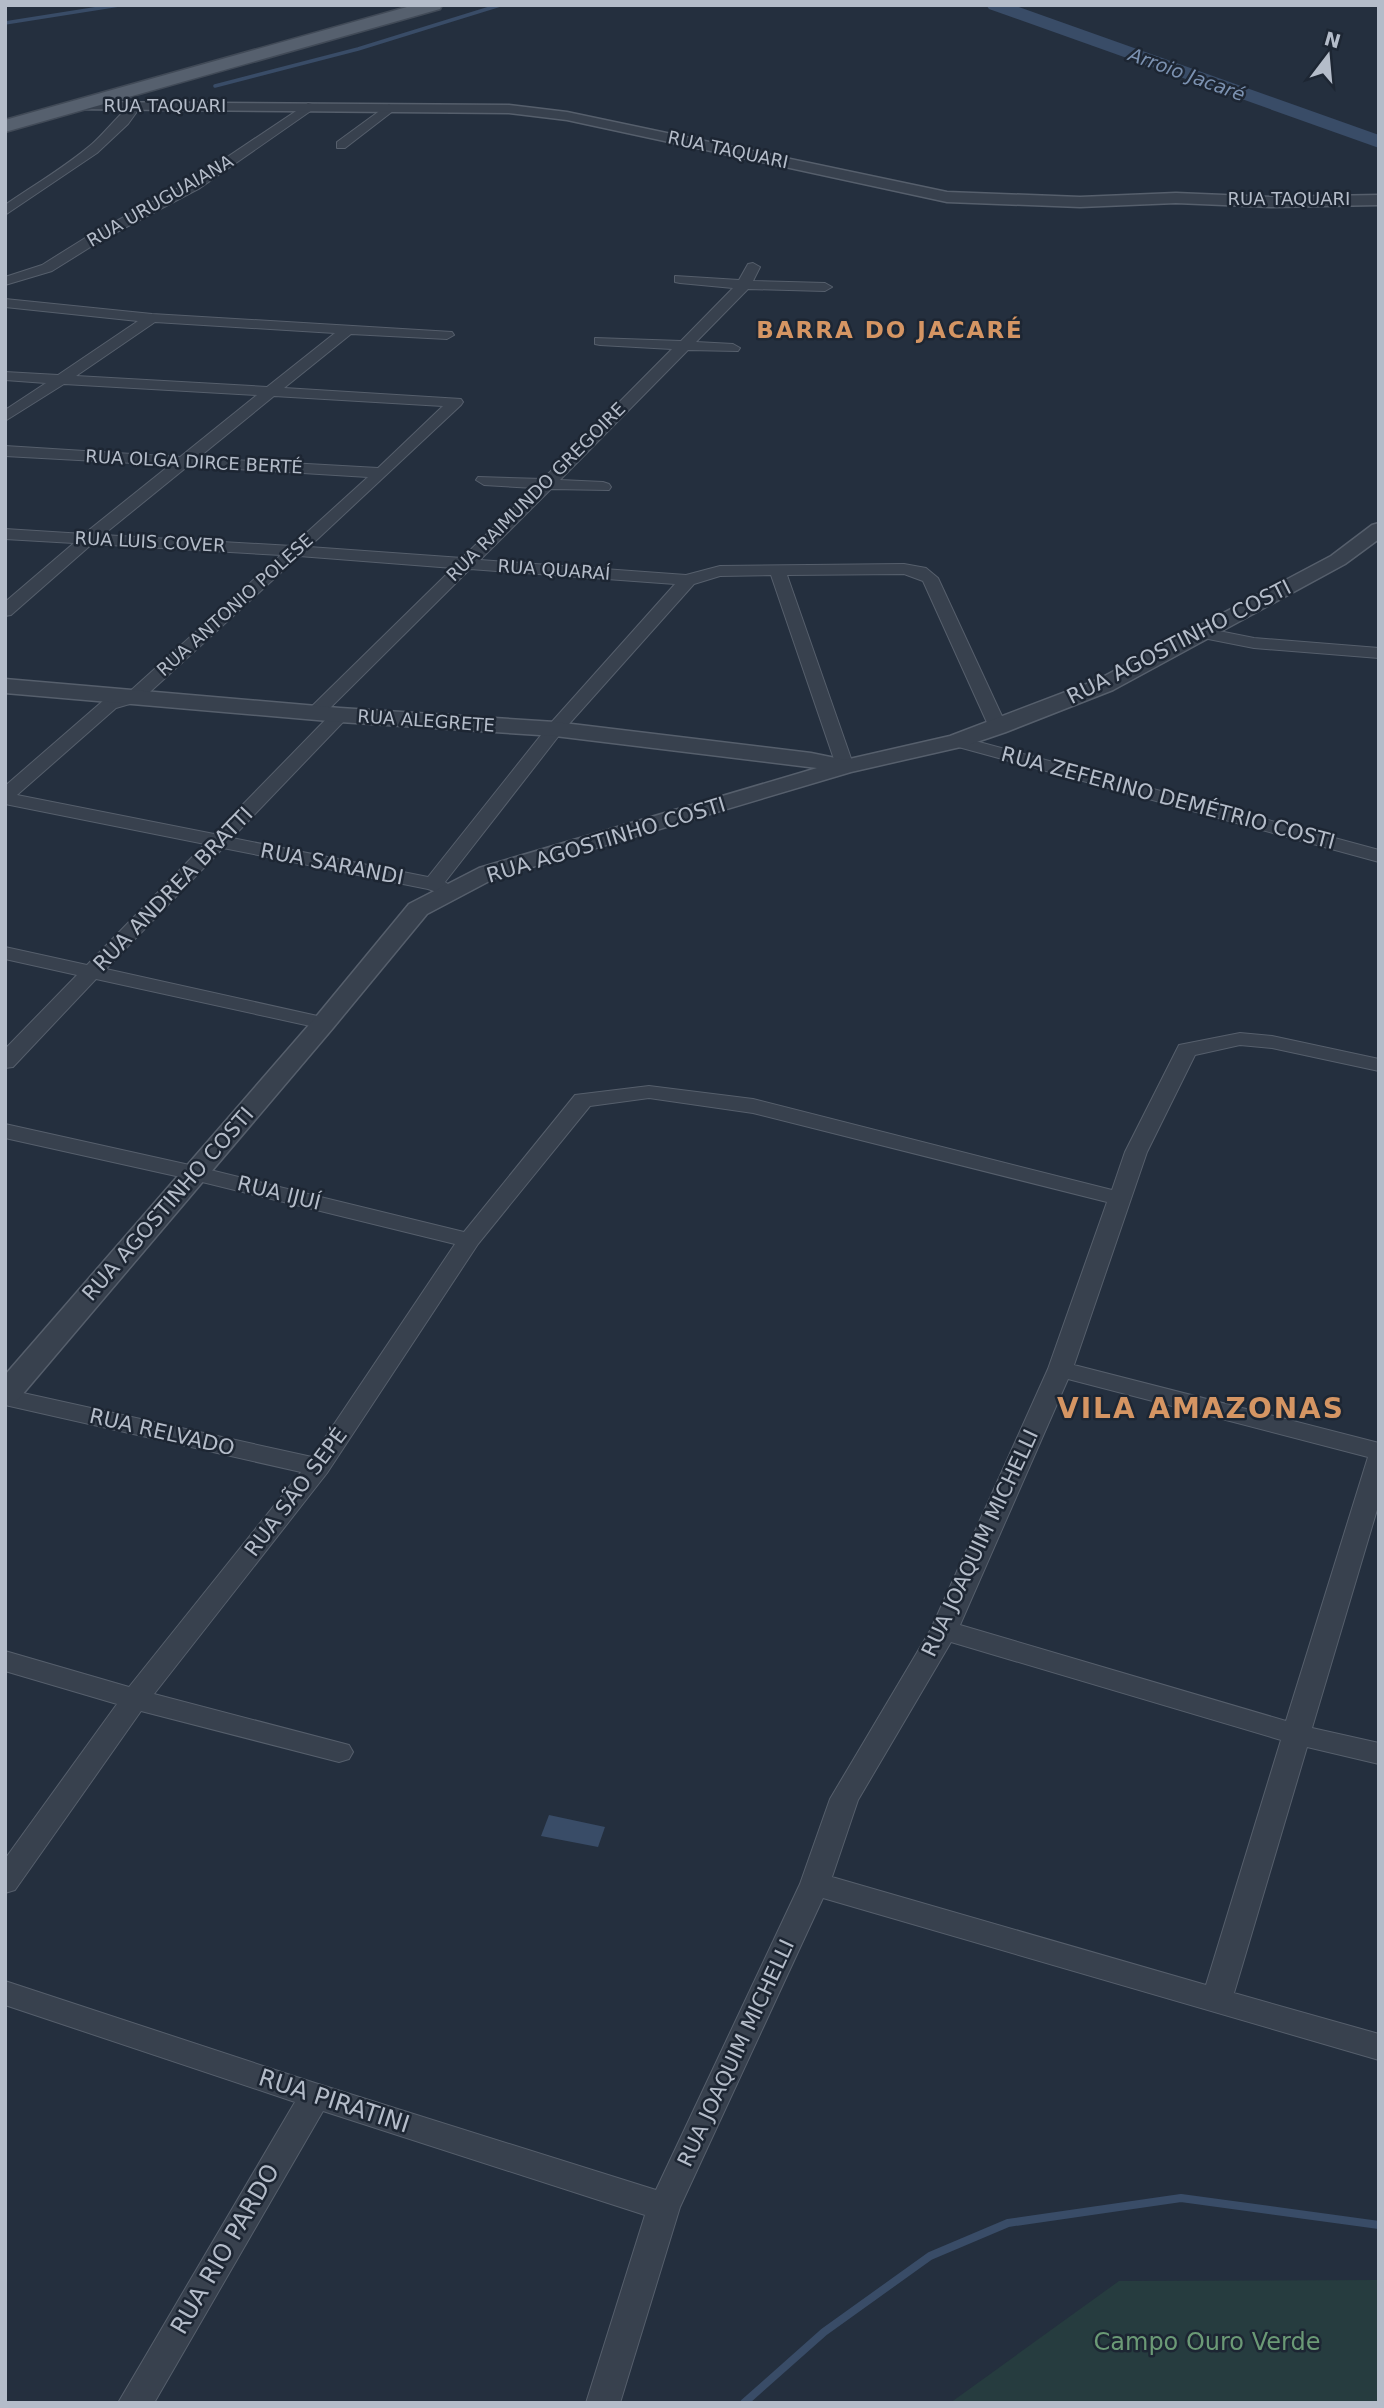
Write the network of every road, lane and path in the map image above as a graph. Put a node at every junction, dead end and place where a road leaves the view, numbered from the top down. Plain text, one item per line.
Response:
1 (434, 5) edge
2 (75, 106) junction
3 (135, 106) junction
4 (308, 107) junction
5 (389, 108) junction
6 (5, 126) edge
7 (341, 145) dead end
8 (1379, 200) edge
9 (5, 211) edge
10 (753, 267) dead end
11 (680, 279) dead end
12 (5, 282) edge
13 (744, 285) junction
14 (825, 287) dead end
15 (5, 303) edge
16 (152, 318) junction
17 (348, 329) junction
18 (447, 335) dead end
19 (600, 341) dead end
20 (682, 344) junction
21 (733, 348) dead end
22 (5, 376) edge
23 (59, 380) junction
24 (271, 393) junction
25 (5, 417) edge
26 (5, 451) edge
27 (184, 461) junction
28 (382, 473) junction
29 (484, 480) dead end
30 (548, 483) junction
31 (603, 487) dead end
32 (1379, 529) edge
33 (5, 534) edge
34 (88, 539) junction
35 (294, 551) junction
36 (463, 564) junction
37 (777, 570) junction
38 (688, 580) junction
39 (5, 611) edge
40 (1205, 633) junction
41 (1379, 653) edge
42 (5, 686) edge
43 (134, 696) junction
44 (315, 713) junction
45 (340, 715) junction
46 (998, 727) junction
47 (555, 729) junction
48 (957, 741) junction
49 (845, 767) junction
50 (5, 797) edge
51 (219, 841) junction
52 (1379, 856) edge
53 (442, 888) junction
54 (5, 953) edge
55 (94, 972) junction
56 (324, 1023) junction
57 (5, 1062) edge
58 (1379, 1066) edge
59 (5, 1131) edge
60 (194, 1173) junction
61 (1118, 1198) junction
62 (469, 1240) junction
63 (1059, 1368) junction
64 (5, 1396) edge
65 (1379, 1451) edge
66 (1379, 1460) edge
67 (318, 1467) junction
68 (944, 1630) junction
69 (5, 1661) edge
70 (135, 1699) junction
71 (1295, 1734) junction
72 (339, 1752) dead end
73 (1379, 1754) edge
74 (5, 1882) edge
75 (815, 1884) junction
76 (5, 1993) edge
77 (1217, 1998) junction
78 (1379, 2047) edge
79 (316, 2096) junction
80 (664, 2207) junction
81 (135, 2403) edge
82 (603, 2403) edge

1 - 2 main road
2 - 3 street, RUA TAQUARI
2 - 6 main road
3 - 4 street, RUA TAQUARI
3 - 9 street
4 - 5 street, RUA TAQUARI
4 - 12 street, RUA URUGUAIANA
5 - 7 street
5 - 8 street, RUA TAQUARI
10 - 13 street, RUA RAIMUNDO GREGOIRE
11 - 13 street
13 - 14 street
13 - 20 street, RUA RAIMUNDO GREGOIRE
15 - 16 street
16 - 17 street
16 - 23 street
17 - 18 street
17 - 24 street
19 - 20 street
20 - 21 street
20 - 30 street, RUA RAIMUNDO GREGOIRE
22 - 23 street
23 - 24 street
23 - 25 street
24 - 27 street
24 - 28 street, RUA ANTONIO POLESE
26 - 27 street, RUA OLGA DIRCE BERTÉ
27 - 28 street, RUA OLGA DIRCE BERTÉ
27 - 34 street
28 - 35 street, RUA ANTONIO POLESE
29 - 30 street
30 - 31 street
30 - 36 street, RUA RAIMUNDO GREGOIRE
32 - 40 street, RUA AGOSTINHO COSTI
33 - 34 street, RUA LUIS COVER
34 - 35 street, RUA LUIS COVER
34 - 39 street
35 - 36 street, RUA QUARAÍ
35 - 43 street, RUA ANTONIO POLESE
36 - 38 street, RUA QUARAÍ
36 - 44 street, RUA RAIMUNDO GREGOIRE
37 - 38 street
37 - 46 street
37 - 49 street
38 - 47 street
40 - 41 street
40 - 46 street, RUA AGOSTINHO COSTI
42 - 43 street, RUA ALEGRETE
43 - 44 street, RUA ALEGRETE
43 - 50 street, RUA ANTONIO POLESE
44 - 45 street, RUA ALEGRETE
45 - 47 street, RUA ALEGRETE
45 - 51 street, RUA ANDREA BRATTI
46 - 48 street, RUA AGOSTINHO COSTI
47 - 49 street, RUA ALEGRETE
47 - 53 street
48 - 49 street, RUA AGOSTINHO COSTI
48 - 52 street, RUA ZEFERINO DEMÉTRIO COSTI
49 - 53 street, RUA AGOSTINHO COSTI
50 - 51 street, RUA SARANDI
51 - 53 street, RUA SARANDI
51 - 55 street, RUA ANDREA BRATTI
53 - 56 street, RUA AGOSTINHO COSTI
54 - 55 street
55 - 56 street
55 - 57 street, RUA ANDREA BRATTI
56 - 60 street, RUA AGOSTINHO COSTI
58 - 61 street, RUA JOAQUIM MICHELLI
59 - 60 street, RUA IJUÍ
60 - 62 street, RUA IJUÍ
60 - 64 street, RUA AGOSTINHO COSTI
61 - 62 street, RUA SÃO SEPÉ
61 - 63 street, RUA JOAQUIM MICHELLI
62 - 67 street, RUA SÃO SEPÉ
63 - 65 street
63 - 68 street, RUA JOAQUIM MICHELLI
64 - 67 street, RUA RELVADO
66 - 71 street
67 - 70 street, RUA SÃO SEPÉ
68 - 71 street
68 - 75 street, RUA JOAQUIM MICHELLI
69 - 70 street
70 - 72 street
70 - 74 street, RUA SÃO SEPÉ
71 - 73 street
71 - 77 street
75 - 77 street
75 - 80 street, RUA JOAQUIM MICHELLI
76 - 79 street, RUA PIRATINI
77 - 78 street
79 - 80 street, RUA PIRATINI
79 - 81 street, RUA RIO PARDO
80 - 82 street, RUA JOAQUIM MICHELLI

